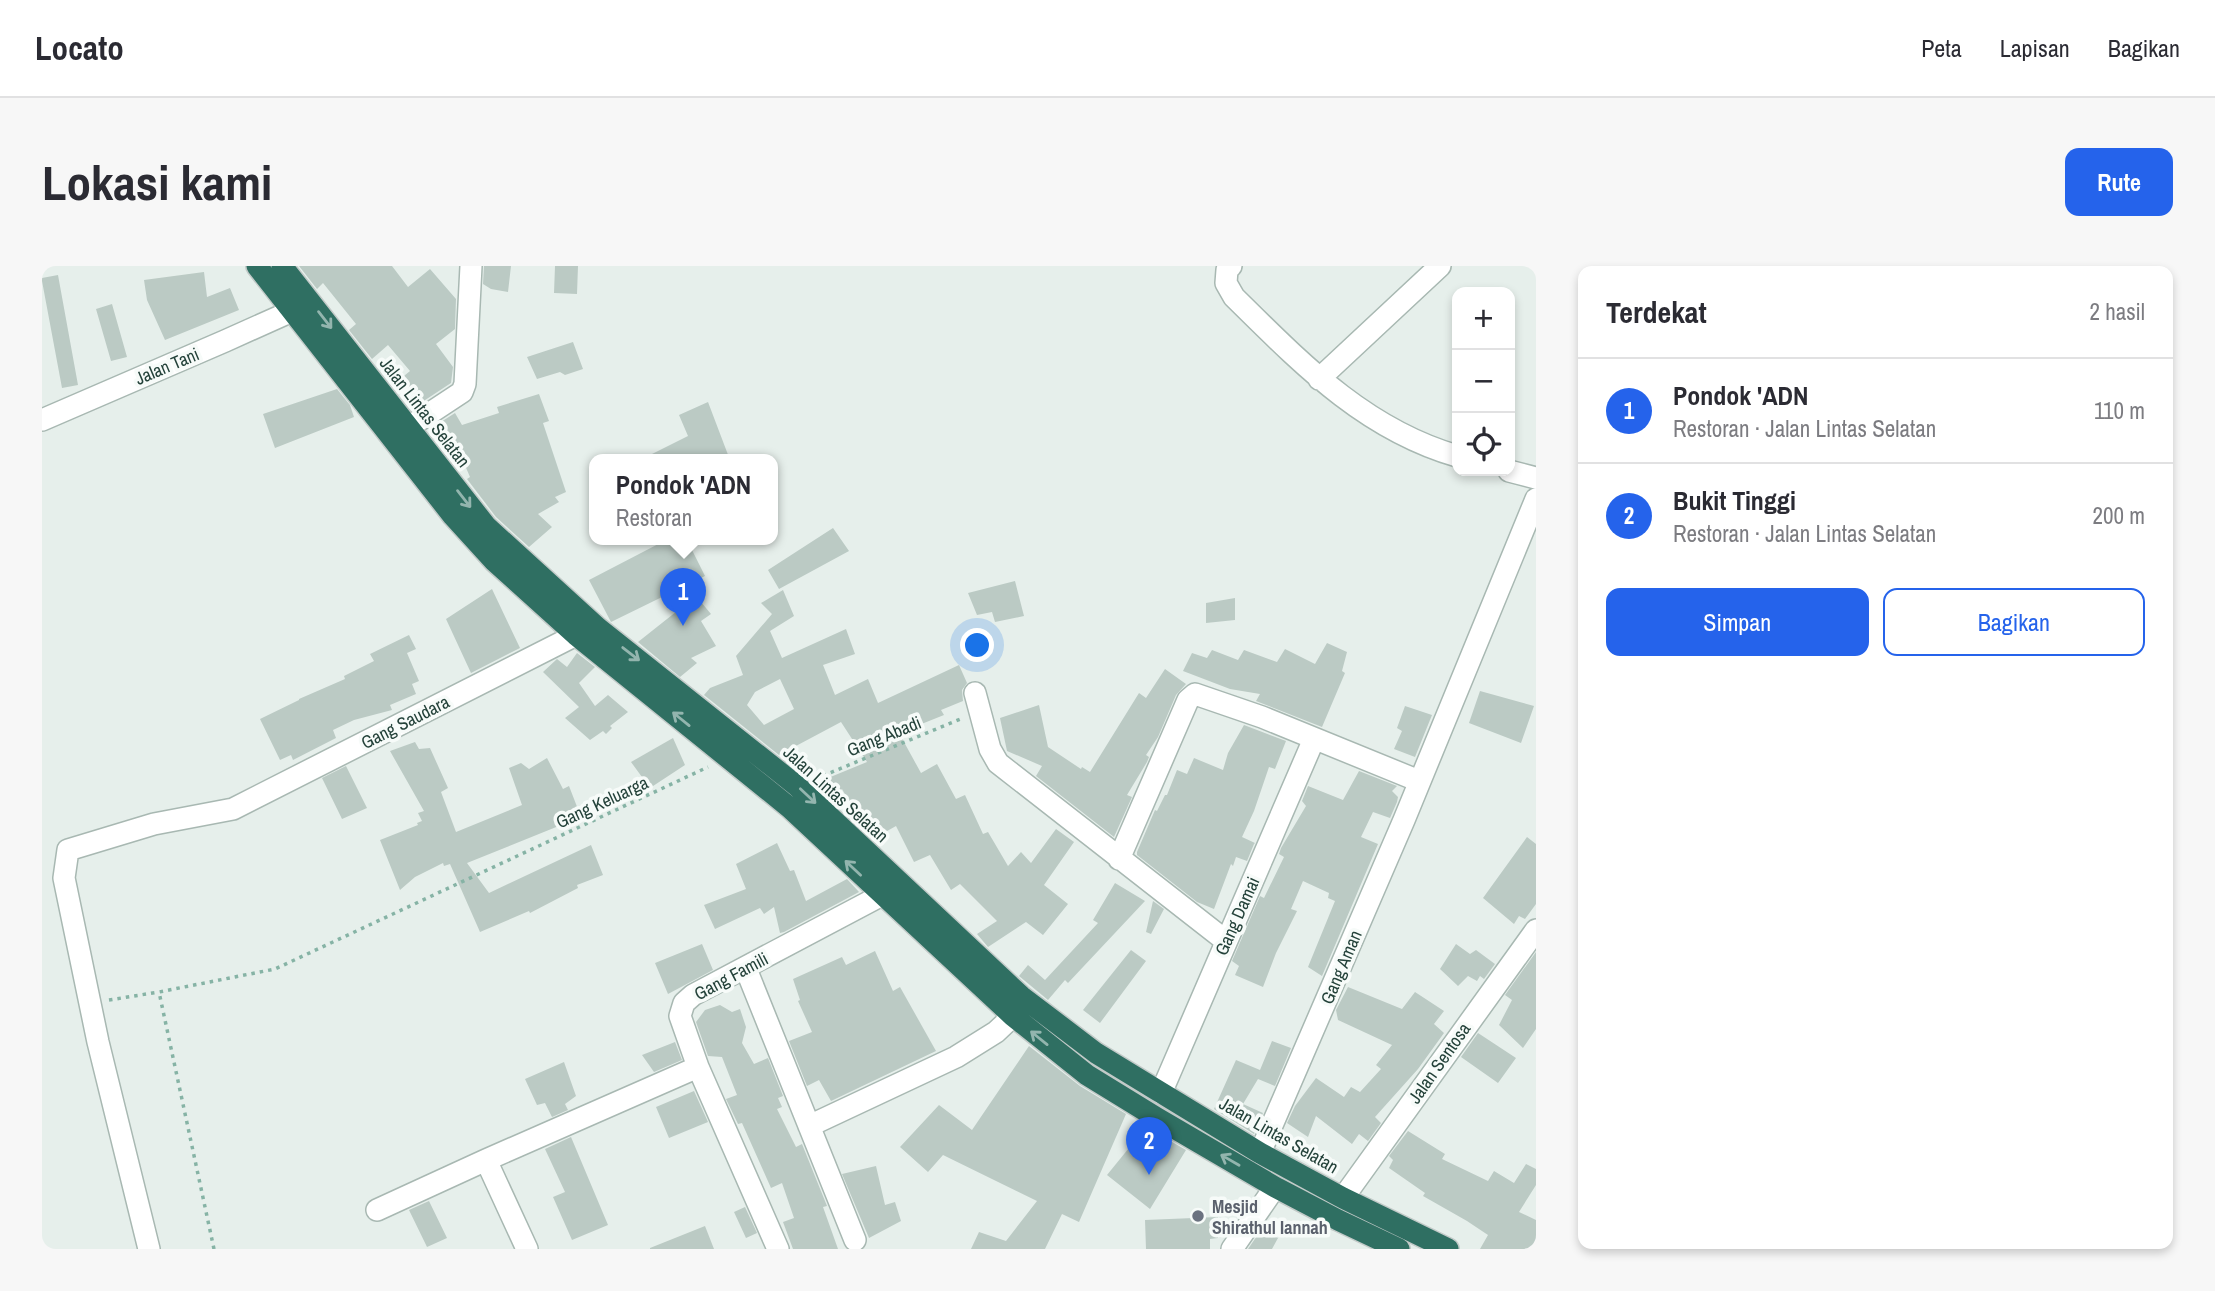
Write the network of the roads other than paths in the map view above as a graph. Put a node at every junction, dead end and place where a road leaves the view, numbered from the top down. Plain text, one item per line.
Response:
1 (257, 266) edge
2 (282, 266) edge
3 (471, 266) edge
4 (1231, 266) edge
5 (1440, 266) edge
6 (292, 310) junction
7 (1319, 379) junction
8 (42, 420) edge
9 (409, 427) junction
10 (1452, 454) edge
11 (1515, 473) edge
12 (1536, 478) edge
13 (1536, 499) edge
14 (576, 635) junction
15 (978, 702) road end
16 (1314, 739) junction
17 (727, 747) junction
18 (1419, 781) junction
19 (1119, 859) junction
20 (882, 895) junction
21 (1536, 930) edge
22 (1226, 941) junction
23 (746, 969) junction
24 (1013, 1016) junction
25 (698, 1067) junction
26 (1161, 1093) junction
27 (809, 1126) junction
28 (1260, 1153) junction
29 (486, 1160) junction
30 (1276, 1187) junction
31 (1343, 1198) junction
32 (377, 1210) dead end
33 (855, 1240) dead end
34 (149, 1249) edge
35 (527, 1249) edge
36 (778, 1249) edge
37 (1232, 1249) edge
38 (1399, 1249) edge
39 (1448, 1249) edge

1 - 6 highway, Jalan Lintas Selatan
2 -> 9 highway, Jalan Lintas Selatan
3 - 9 street
4 - 7 street
5 - 7 street
6 - 8 street, Jalan Tani
6 - 14 highway, Jalan Lintas Selatan
7 - 10 street
9 -> 17 highway, Jalan Lintas Selatan
11 - 12 street
13 - 18 street, Gang Aman
17 -> 14 highway, Jalan Lintas Selatan
14 - 34 street, Gang Saudara
15 - 19 street
16 - 18 street
16 - 19 street
16 - 22 street, Gang Damai
20 -> 17 highway, Jalan Lintas Selatan
17 -> 26 highway, Jalan Lintas Selatan
18 - 28 street, Gang Aman
19 - 22 street
20 - 23 street, Gang Famili
20 - 24 highway, Jalan Lintas Selatan
21 - 31 street, Jalan Sentosa
22 - 26 street, Gang Damai
23 - 25 street, Gang Famili
23 - 27 street
24 - 27 street
30 -> 24 highway, Jalan Lintas Selatan
25 - 29 street
25 - 36 street, Gang Famili
26 - 28 highway, Jalan Lintas Selatan
27 - 33 street
28 - 31 highway, Jalan Lintas Selatan
29 - 32 street
29 - 35 street
30 - 37 street
30 - 38 highway, Jalan Lintas Selatan
31 - 39 highway, Jalan Lintas Selatan

